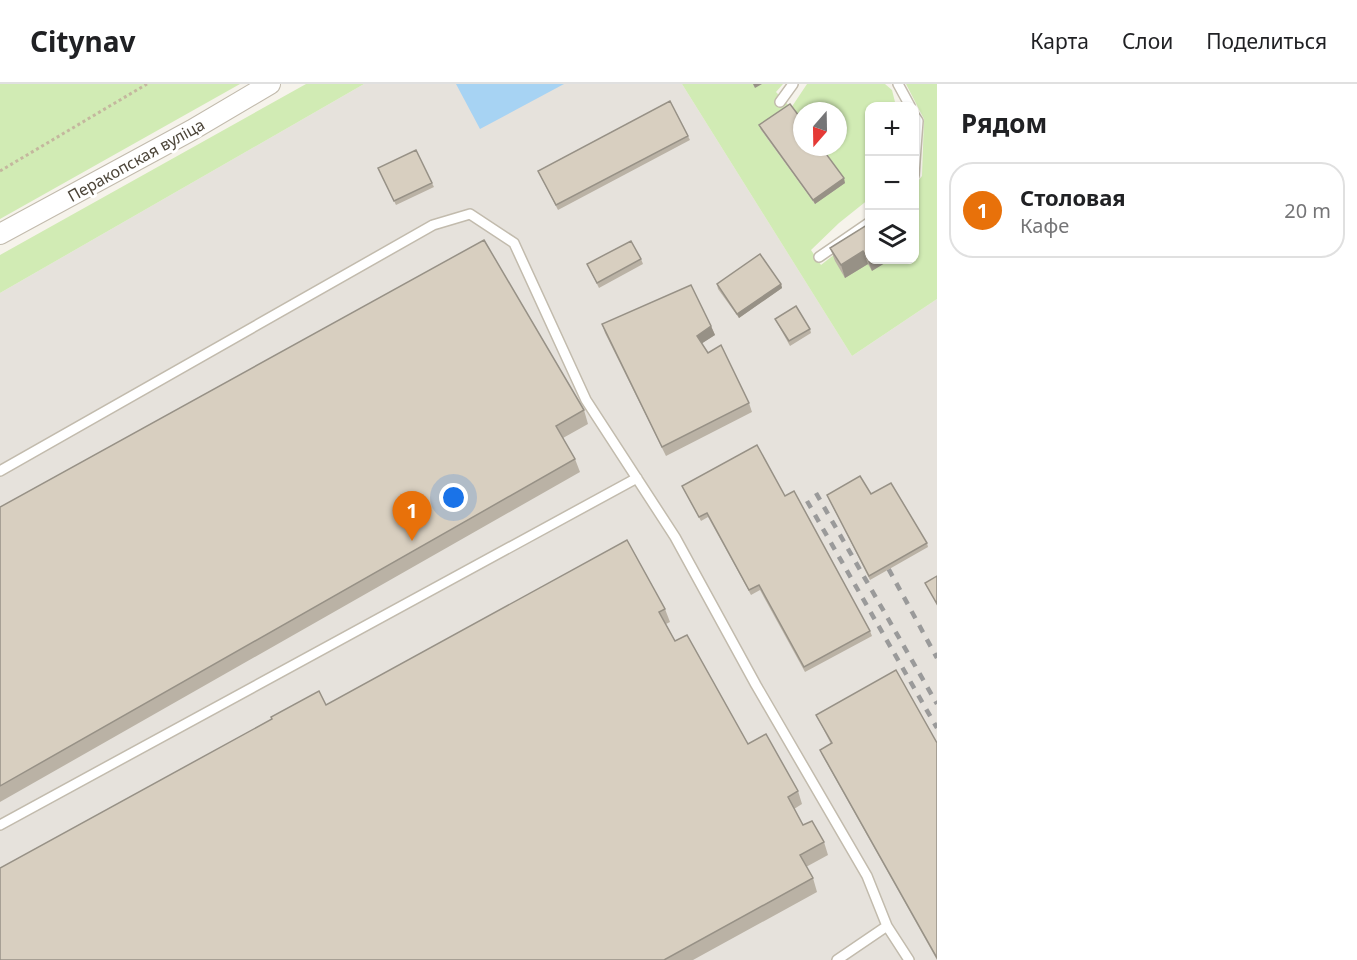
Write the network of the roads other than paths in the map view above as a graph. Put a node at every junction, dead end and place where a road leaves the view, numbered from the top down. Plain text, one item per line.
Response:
1 (270, 84) edge
2 (794, 84) edge
3 (898, 84) edge
4 (780, 102) dead end
5 (908, 102) edge
6 (865, 225) edge
7 (0, 234) edge
8 (819, 257) dead end
9 (0, 471) edge
10 (637, 478) junction
11 (0, 825) edge
12 (887, 926) junction
13 (837, 960) edge
14 (909, 960) edge

1 - 7 street, Перакопская вуліца
2 - 4 lane
3 - 5 lane
6 - 8 lane
9 - 10 lane
10 - 11 lane
10 - 12 lane
12 - 13 lane
12 - 14 lane

